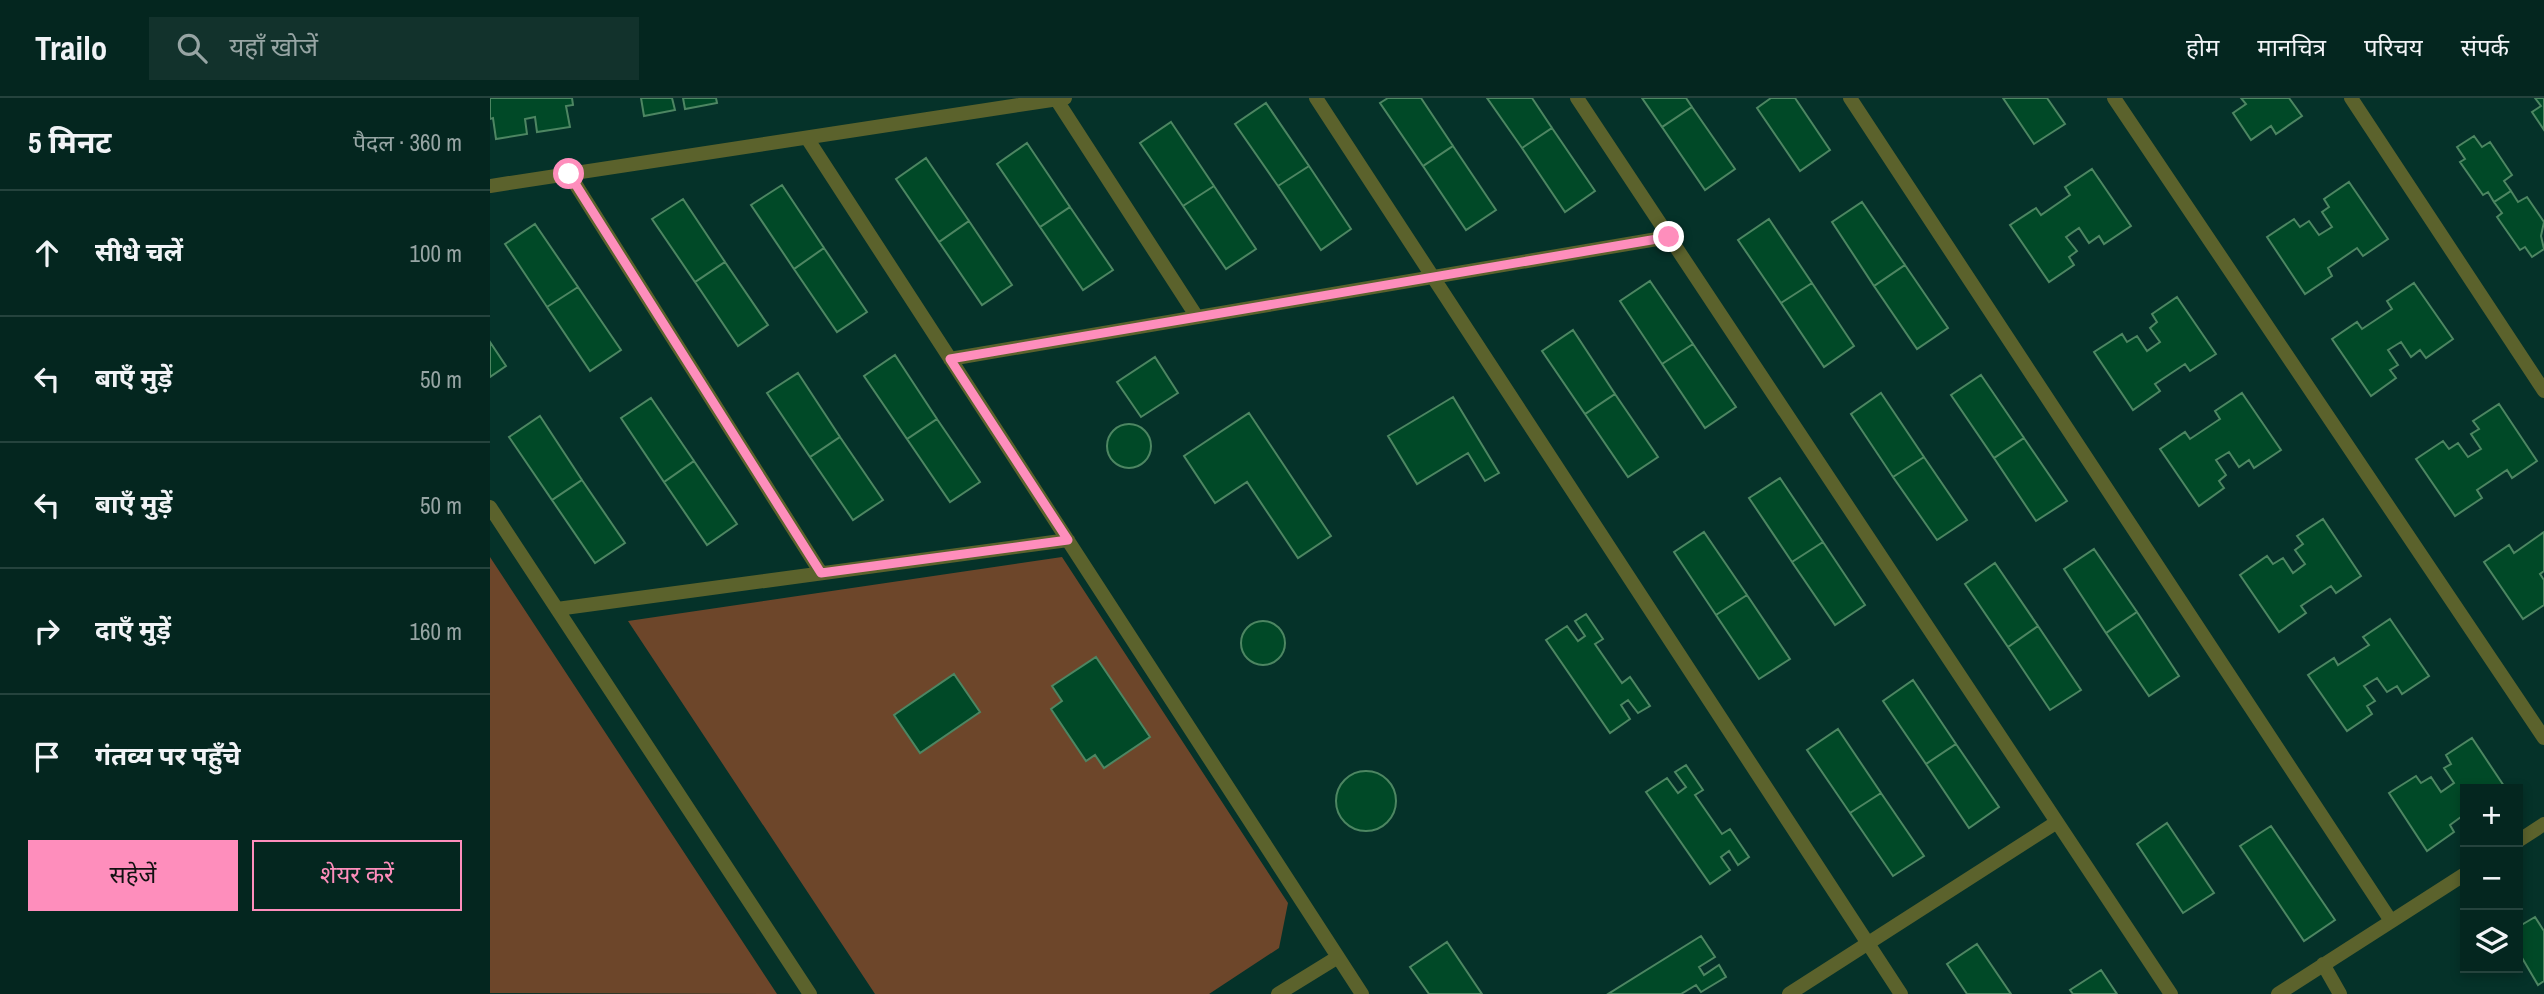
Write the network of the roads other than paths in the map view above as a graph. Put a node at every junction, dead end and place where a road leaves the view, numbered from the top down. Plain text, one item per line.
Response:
1 (1316, 98) edge
2 (1577, 98) edge
3 (1850, 98) edge
4 (2114, 98) edge
5 (2351, 98) edge
6 (1061, 99) edge
7 (807, 138) junction
8 (569, 174) junction
9 (490, 186) edge
10 (1669, 237) junction
11 (1433, 277) junction
12 (1197, 317) junction
13 (950, 359) junction
14 (2544, 391) edge
15 (490, 507) edge
16 (1068, 540) junction
17 (821, 573) junction
18 (557, 608) junction
19 (2544, 738) edge
20 (2057, 822) junction
21 (2544, 824) edge
22 (2523, 838) edge
23 (2460, 877) edge
24 (2391, 921) junction
25 (1868, 944) junction
26 (1338, 957) junction
27 (2323, 964) junction
28 (810, 994) edge
29 (1279, 994) edge
30 (1362, 994) edge
31 (1789, 994) edge
32 (1901, 994) edge
33 (2171, 994) edge
34 (2278, 994) edge
35 (2340, 994) edge

1 - 11 lane
2 - 10 lane
3 - 24 lane
4 - 19 lane
5 - 14 lane
6 - 7 lane
6 - 12 lane
7 - 8 lane
7 - 13 lane
8 - 9 lane
8 - 17 lane
10 - 11 lane
10 - 20 lane
11 - 12 lane
11 - 25 lane
12 - 13 lane
13 - 16 lane
15 - 18 lane
16 - 17 lane
16 - 26 lane
17 - 18 lane
18 - 28 lane
20 - 25 lane
20 - 33 lane
21 - 22 lane
23 - 24 lane
24 - 27 lane
25 - 31 lane
25 - 32 lane
26 - 29 lane
26 - 30 lane
27 - 34 lane
27 - 35 lane

